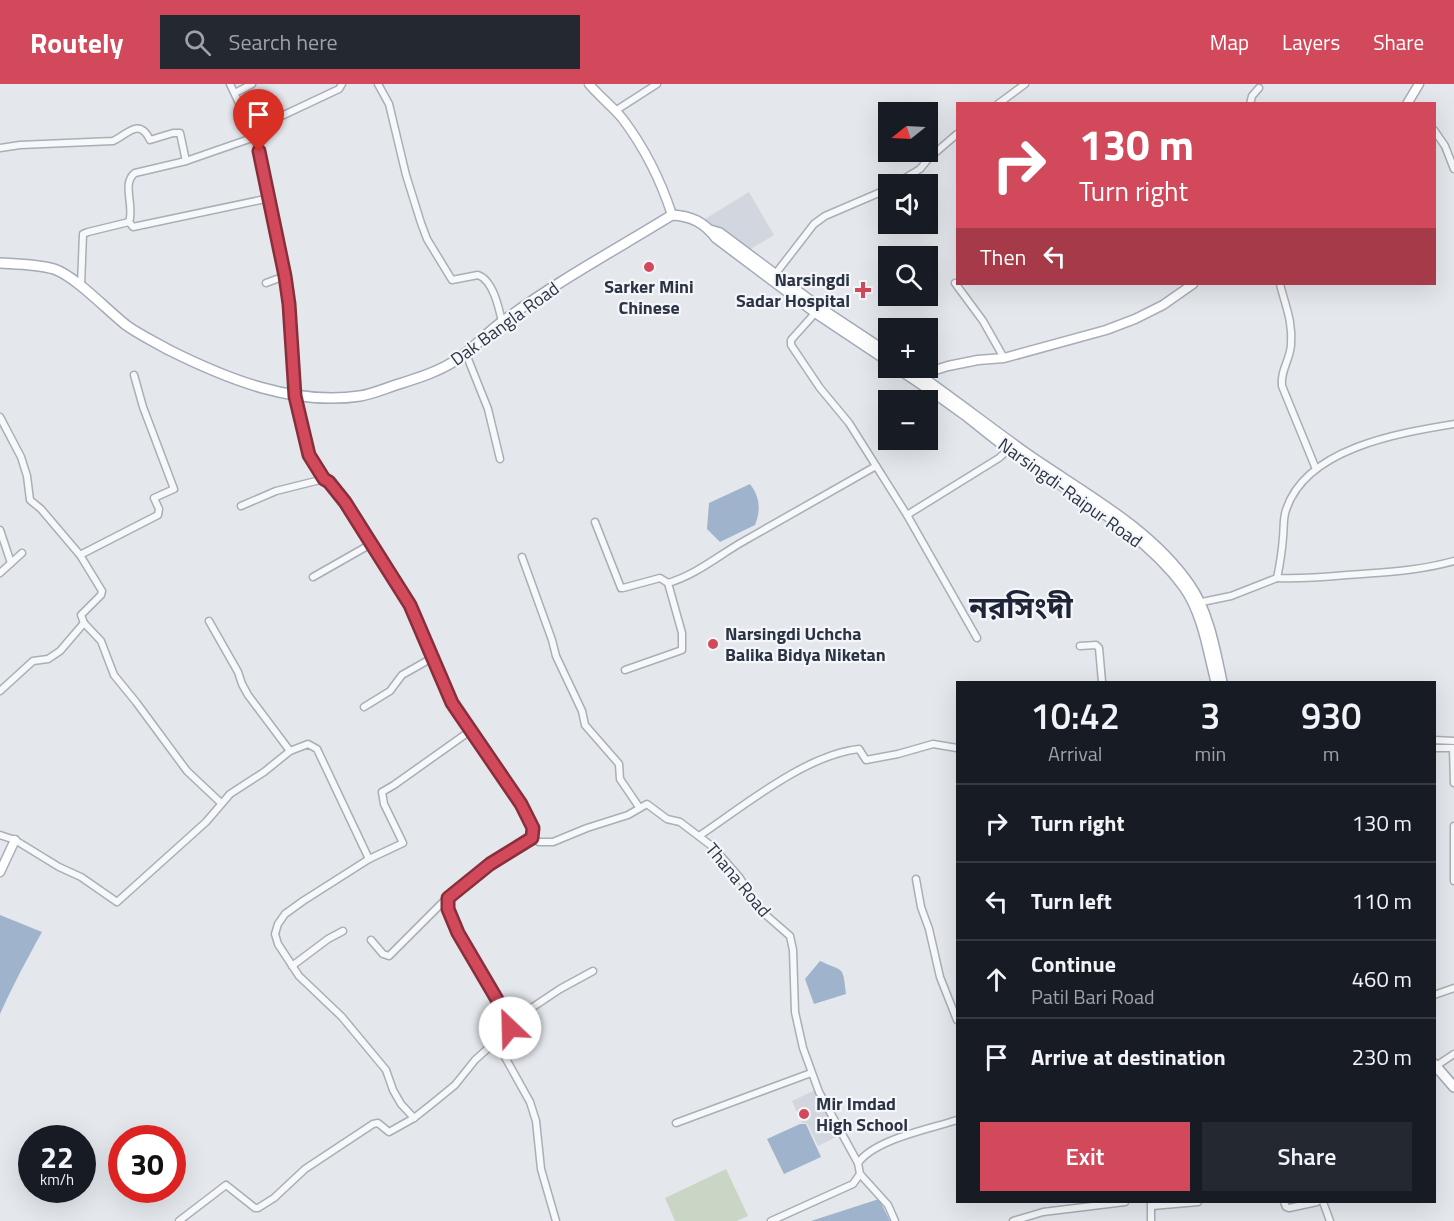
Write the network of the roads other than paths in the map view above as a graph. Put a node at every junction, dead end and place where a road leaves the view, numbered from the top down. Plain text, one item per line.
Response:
1 (230, 84) edge
2 (252, 84) edge
3 (342, 84) edge
4 (378, 84) edge
5 (589, 84) edge
6 (657, 84) edge
7 (1025, 84) edge
8 (1419, 84) edge
9 (1259, 88) dead end
10 (235, 93) junction
11 (1411, 101) edge
12 (1001, 102) edge
13 (1250, 102) edge
14 (615, 111) junction
15 (1436, 133) edge
16 (253, 134) junction
17 (956, 135) edge
18 (0, 148) edge
19 (186, 161) junction
20 (1454, 170) edge
21 (912, 174) edge
22 (878, 193) edge
23 (270, 198) junction
24 (672, 215) junction
25 (129, 222) junction
26 (0, 263) edge
27 (285, 276) junction
28 (773, 277) junction
29 (266, 283) dead end
30 (956, 285) edge
31 (1192, 285) edge
32 (1280, 285) edge
33 (81, 286) junction
34 (818, 310) junction
35 (502, 322) junction
36 (878, 347) edge
37 (466, 354) junction
38 (878, 354) edge
39 (1004, 358) junction
40 (134, 375) dead end
41 (918, 378) edge
42 (922, 380) junction
43 (295, 396) junction
44 (0, 417) edge
45 (1454, 424) edge
46 (1011, 447) junction
47 (500, 459) dead end
48 (876, 466) junction
49 (1316, 469) junction
50 (324, 479) junction
51 (241, 506) dead end
52 (907, 515) junction
53 (595, 522) dead end
54 (0, 530) edge
55 (371, 544) junction
56 (22, 553) dead end
57 (80, 555) junction
58 (522, 556) dead end
59 (1454, 561) edge
60 (11, 563) junction
61 (0, 573) edge
62 (313, 577) dead end
63 (1277, 578) junction
64 (668, 583) junction
65 (1197, 603) junction
66 (209, 621) dead end
67 (84, 623) junction
68 (977, 638) dead end
69 (1080, 646) dead end
70 (432, 658) junction
71 (625, 670) dead end
72 (1102, 681) edge
73 (1216, 681) edge
74 (1222, 681) edge
75 (0, 691) edge
76 (364, 707) dead end
77 (470, 731) junction
78 (1436, 741) edge
79 (1454, 746) edge
80 (956, 748) edge
81 (1436, 748) edge
82 (290, 752) junction
83 (1454, 783) edge
84 (221, 803) junction
85 (639, 807) junction
86 (1454, 826) edge
87 (0, 836) edge
88 (699, 836) junction
89 (532, 838) junction
90 (15, 840) junction
91 (369, 859) junction
92 (0, 872) edge
93 (916, 879) dead end
94 (1454, 881) edge
95 (448, 898) junction
96 (343, 932) dead end
97 (371, 940) dead end
98 (292, 966) junction
99 (593, 970) dead end
100 (1454, 988) edge
101 (1436, 994) edge
102 (956, 1017) edge
103 (509, 1023) junction
104 (496, 1041) junction
105 (1454, 1054) edge
106 (1436, 1064) edge
107 (1436, 1066) edge
108 (811, 1073) junction
109 (1454, 1087) edge
110 (414, 1118) junction
111 (956, 1120) edge
112 (676, 1123) dead end
113 (858, 1163) junction
114 (860, 1174) junction
115 (1117, 1203) edge
116 (1174, 1203) edge
117 (1284, 1203) edge
118 (1312, 1203) edge
119 (1323, 1203) edge
120 (1151, 1204) edge
121 (178, 1221) edge
122 (556, 1221) edge
123 (771, 1221) edge
124 (895, 1221) edge
125 (1013, 1221) edge
126 (1151, 1221) edge
127 (1330, 1221) edge

1 - 10 street
2 - 10 street
3 - 16 street
4 - 35 street
5 - 14 street
6 - 14 street
7 - 12 street
8 - 11 street
9 - 13 street
10 - 16 street
14 - 24 street
15 - 20 street
16 - 19 street
16 - 23 street
17 - 21 street
18 - 19 street
19 - 25 street
22 - 28 street
23 - 25 street
23 - 27 street
24 - 28 main road
24 - 35 main road, Dak Bangla Road
25 - 33 street
26 - 33 main road, Dak Bangla Road
27 - 29 street
27 - 43 street
28 - 34 main road
30 - 39 street
31 - 39 street
32 - 49 street
33 - 43 main road, Dak Bangla Road
34 - 36 main road
34 - 38 main road
34 - 48 street
35 - 37 main road, Dak Bangla Road
37 - 43 main road, Dak Bangla Road
37 - 47 street
39 - 42 street
40 - 57 street
41 - 42 main road, Narsingdi-Raipur Road
42 - 46 main road, Narsingdi-Raipur Road
43 - 50 street
44 - 57 street
45 - 49 street
46 - 52 street
46 - 65 main road, Narsingdi-Raipur Road
48 - 52 street
48 - 64 street
49 - 63 street
50 - 51 street
50 - 55 street
52 - 68 street
53 - 64 street
54 - 60 street
55 - 62 street
55 - 70 street
56 - 60 street
57 - 67 street
58 - 85 street
59 - 63 street
60 - 61 street
63 - 65 street
64 - 71 street
65 - 73 main road, Narsingdi-Raipur Road
65 - 74 main road, Narsingdi-Raipur Road
66 - 82 street
67 - 75 street
67 - 84 street
69 - 72 street
70 - 76 street
70 - 77 street
77 - 89 street
77 - 91 street
78 - 79 street
79 - 81 street
79 - 83 street
80 - 88 street
82 - 84 street
82 - 91 street
84 - 90 street
85 - 88 street, Thana Road
85 - 89 street
86 - 94 street
87 - 90 street
88 - 108 street, Thana Road
89 - 95 street
90 - 92 street
91 - 98 street
93 - 102 street
95 - 97 street
95 - 103 street
96 - 98 street
98 - 110 street
99 - 103 street
100 - 101 street
103 - 104 street
104 - 110 street
104 - 122 street
105 - 106 street
107 - 109 main road
108 - 112 street
108 - 113 street, Thana Road
110 - 121 street
111 - 113 street
113 - 114 street, Thana Road
114 - 123 street
114 - 124 street
115 - 125 street
116 - 120 street
117 - 118 street
119 - 127 street
120 - 126 street

